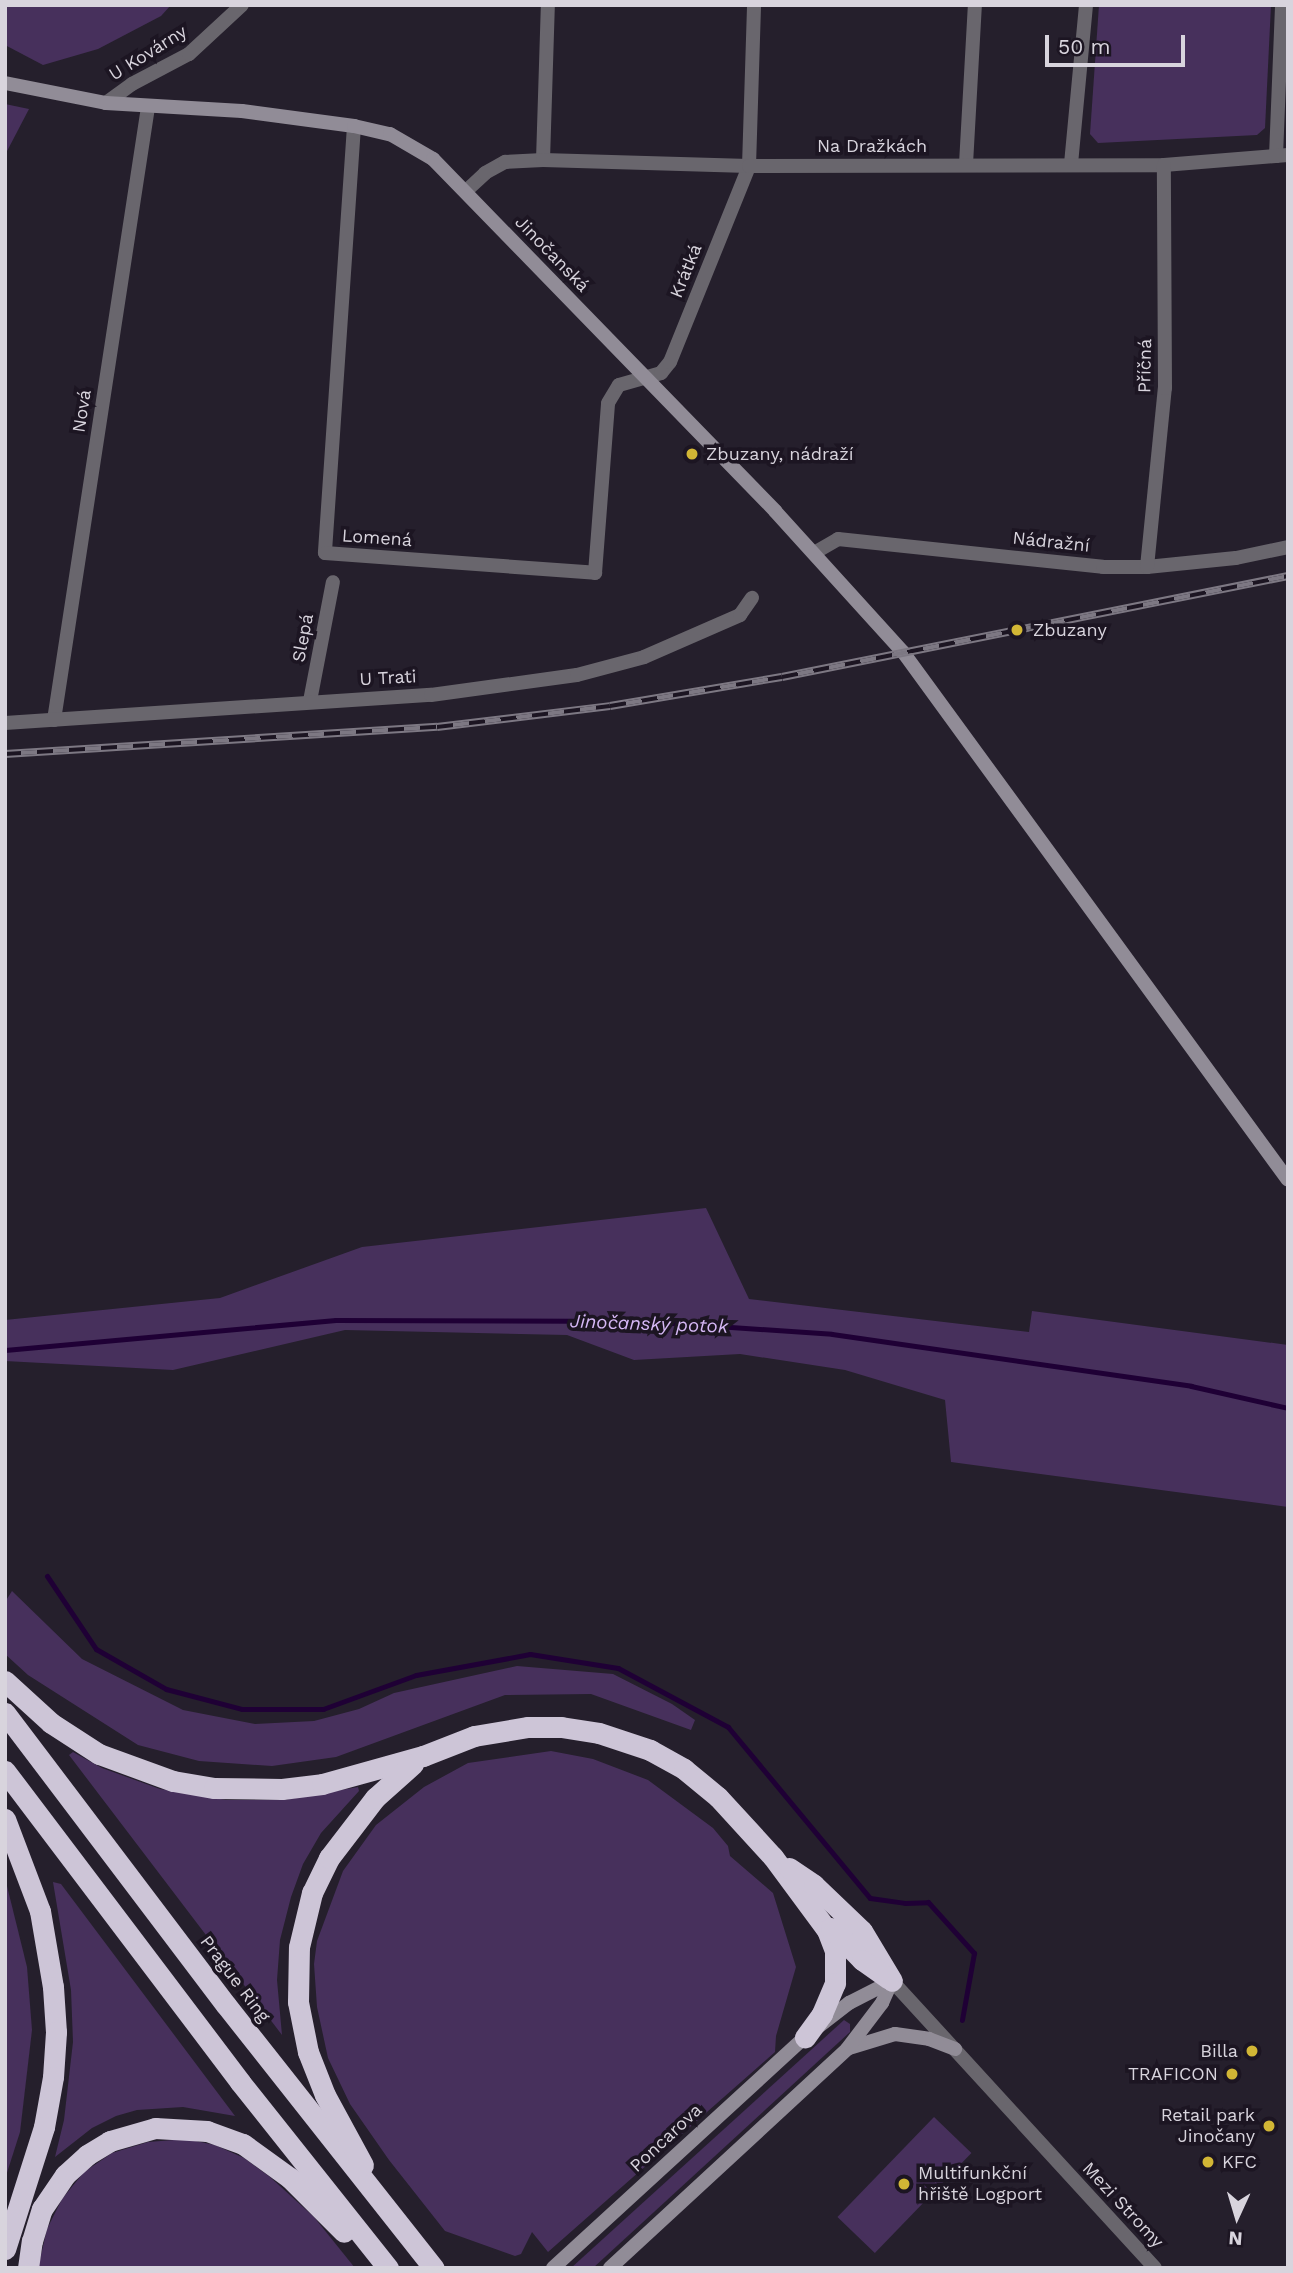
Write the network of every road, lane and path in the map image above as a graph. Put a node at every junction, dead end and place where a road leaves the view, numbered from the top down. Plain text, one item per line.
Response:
1 (242, 5) edge
2 (548, 5) edge
3 (754, 5) edge
4 (975, 5) edge
5 (1086, 5) edge
6 (1282, 5) edge
7 (5, 83) edge
8 (106, 103) junction
9 (148, 107) junction
10 (354, 126) junction
11 (1282, 156) edge
12 (543, 160) junction
13 (966, 164) junction
14 (1072, 164) junction
15 (1164, 165) junction
16 (749, 166) junction
17 (466, 191) junction
18 (644, 377) junction
19 (1288, 547) edge
20 (814, 553) junction
21 (1147, 567) junction
22 (332, 582) dead end
23 (752, 598) dead end
24 (310, 701) junction
25 (54, 720) junction
26 (5, 723) edge
27 (1288, 1180) edge
28 (5, 1681) edge
29 (5, 1713) edge
30 (424, 1756) junction
31 (5, 1771) edge
32 (5, 1819) edge
33 (773, 1857) junction
34 (813, 1909) junction
35 (892, 1981) junction
36 (805, 2037) junction
37 (847, 2049) junction
38 (955, 2049) junction
39 (395, 2222) junction
40 (5, 2249) edge
41 (28, 2268) edge
42 (381, 2268) edge
43 (388, 2268) edge
44 (434, 2268) edge
45 (553, 2268) edge
46 (610, 2268) edge
47 (1155, 2268) edge

1 - 8 street, U Kovárny
2 - 12 street
3 - 16 street
4 - 13 street
5 - 14 street
6 - 11 street
7 - 8 street, Jinočanská
8 - 9 street, Jinočanská
9 - 10 street, Jinočanská
9 - 25 street, Nová
10 - 17 street, Jinočanská
10 - 18 street, Lomená
11 - 15 street, Na Dražkách
12 - 16 street, Na Dražkách
12 - 17 street, Na Dražkách
13 - 14 street, Na Dražkách
13 - 16 street, Na Dražkách
14 - 15 street, Na Dražkách
15 - 21 street, Příčná
16 - 18 street, Krátká
17 - 18 street, Jinočanská
18 - 20 street, Jinočanská
19 - 21 street, Nádražní
20 - 21 street, Nádražní
20 - 27 street, Jinočanská
22 - 24 street, Slepá
23 - 24 street, U Trati
24 - 25 street, U Trati
25 - 26 street, U Trati
28 - 30 highway
29 - 39 highway, Prague Ring
30 - 33 highway
30 - 39 highway
31 - 43 highway
32 - 40 highway
33 - 34 highway
33 - 35 highway
34 - 35 highway
34 - 36 highway
35 - 36 street, Poncarova
35 - 37 street
35 - 38 street, Mezi Stromy
36 - 45 street, Poncarova
37 - 38 street
37 - 46 street
38 - 47 street, Mezi Stromy
39 - 44 highway, Prague Ring
41 - 42 highway

